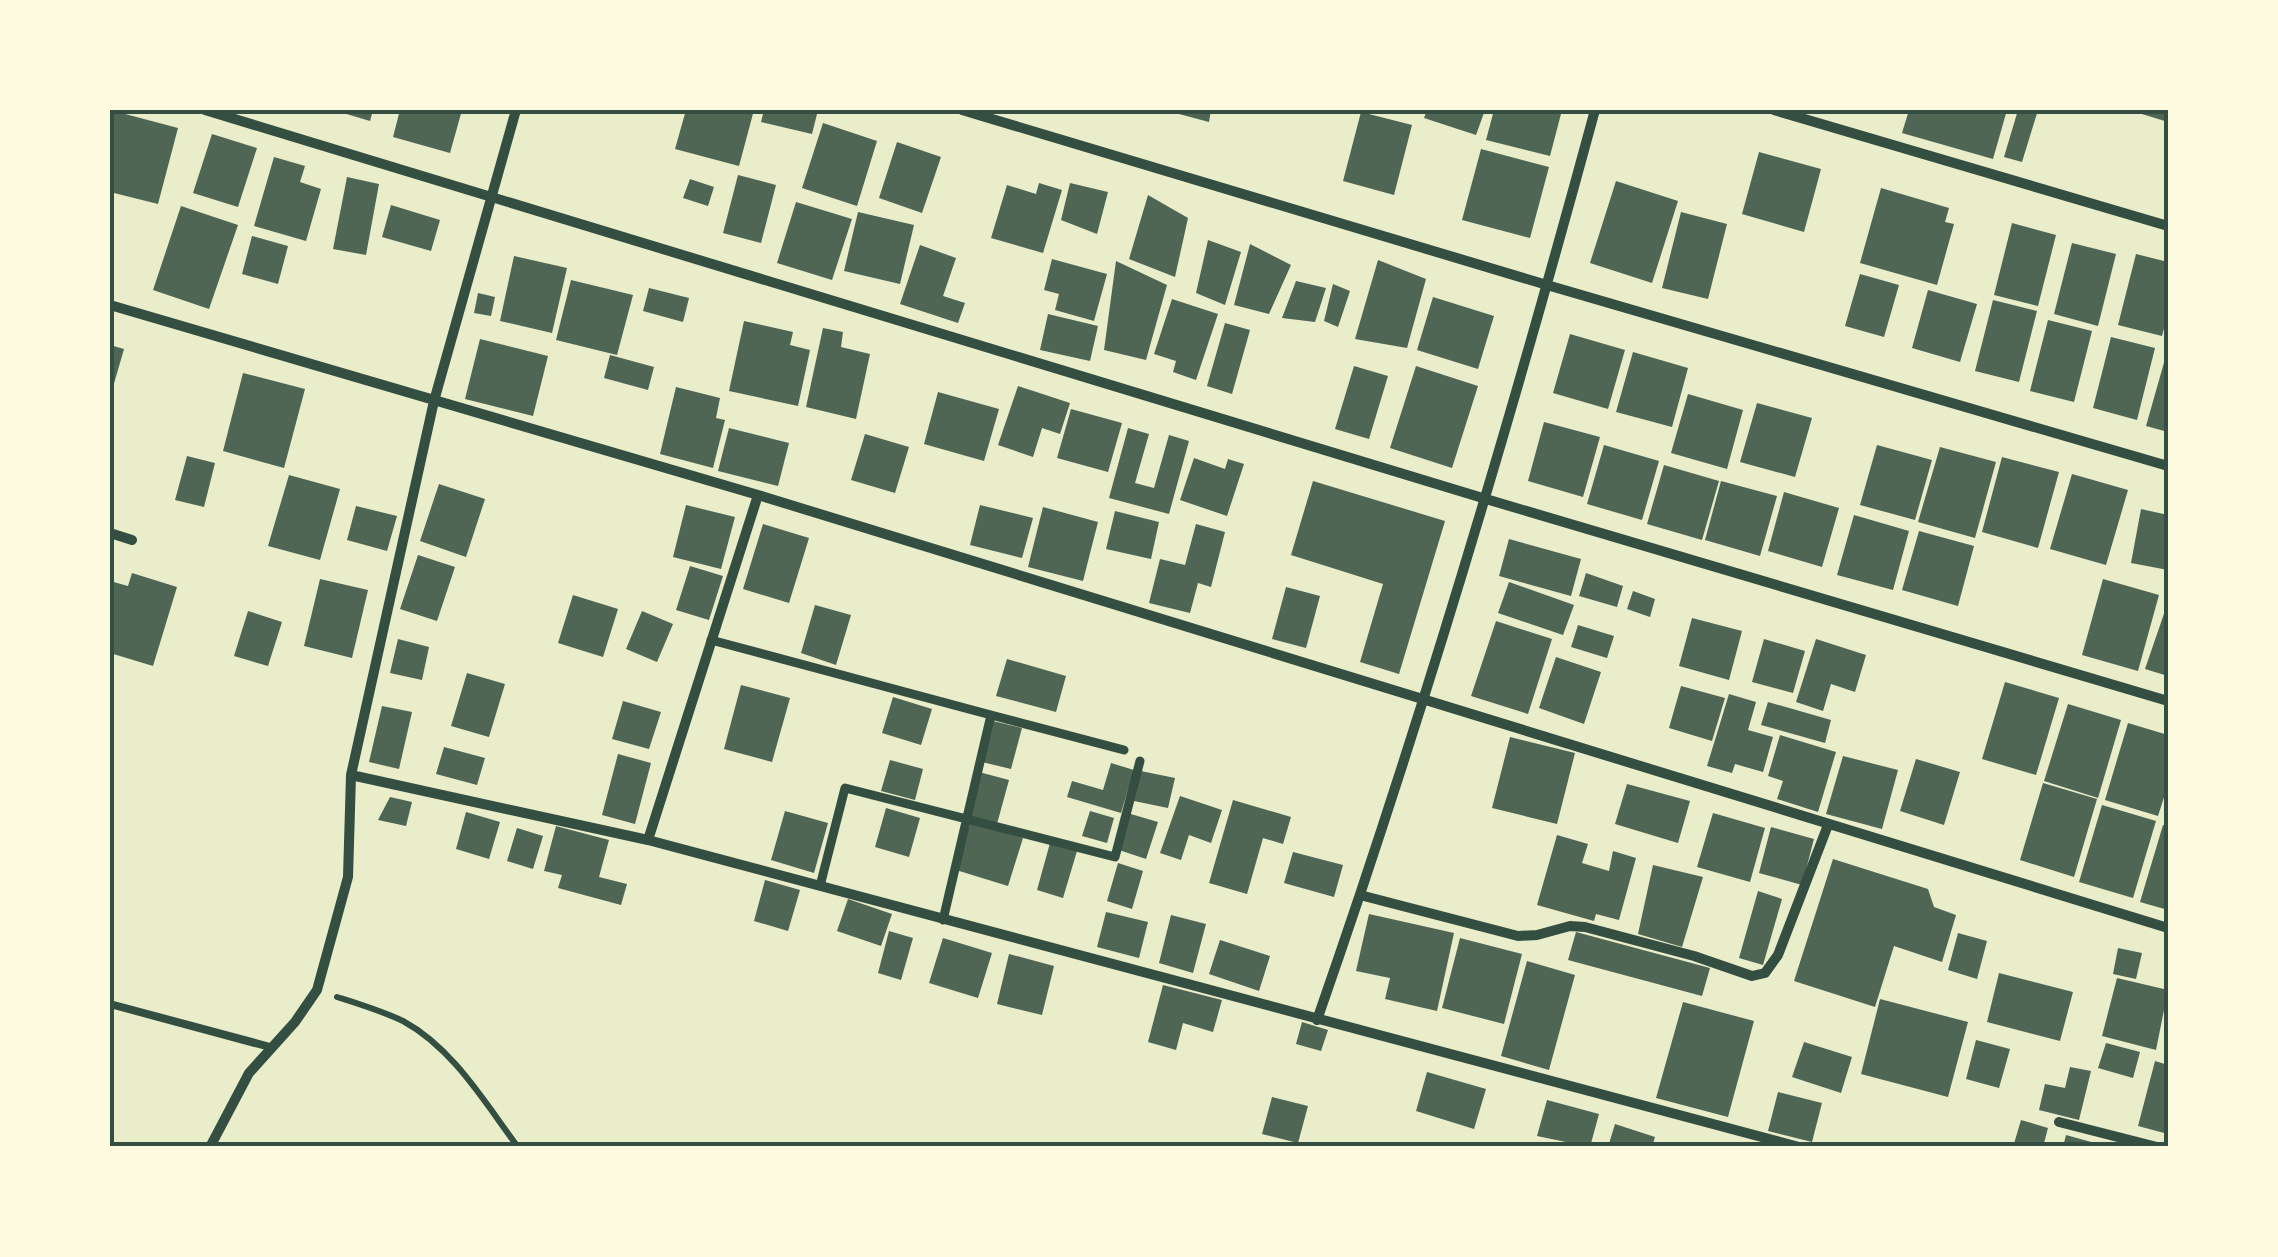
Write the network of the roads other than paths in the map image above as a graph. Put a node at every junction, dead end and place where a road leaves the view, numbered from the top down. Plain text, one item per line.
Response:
1 (205, 110) edge
2 (516, 110) edge
3 (962, 110) edge
4 (1596, 110) edge
5 (1774, 110) edge
6 (490, 196) junction
7 (2168, 226) edge
8 (1548, 286) junction
9 (110, 305) edge
10 (434, 401) junction
11 (2168, 466) edge
12 (758, 495) junction
13 (1486, 499) junction
14 (110, 533) edge
15 (132, 540) dead end
16 (712, 640) junction
17 (2168, 701) edge
18 (1424, 702) junction
19 (990, 715) junction
20 (1124, 750) dead end
21 (1140, 760) dead end
22 (351, 775) junction
23 (966, 820) junction
24 (1828, 825) junction
25 (648, 840) junction
26 (820, 886) junction
27 (1360, 895) junction
28 (943, 920) junction
29 (2168, 928) edge
30 (110, 1004) edge
31 (1317, 1020) junction
32 (270, 1047) junction
33 (2059, 1122) dead end
34 (210, 1147) edge
35 (1799, 1147) edge
36 (2156, 1147) edge

1 - 6 street
2 - 6 street
3 - 8 street
4 - 8 street
5 - 7 street
6 - 10 street
6 - 13 street
8 - 11 street
8 - 13 street
9 - 10 street
10 - 12 street
10 - 22 street
12 - 16 street
12 - 18 street
13 - 17 street
13 - 18 street
14 - 15 street
16 - 19 street
16 - 25 street
18 - 24 street
18 - 27 street
19 - 20 street
19 - 23 street
21 - 23 street
22 - 25 street
22 - 32 street
23 - 26 street
23 - 28 street
24 - 27 street
24 - 29 street
25 - 26 street
26 - 28 street
27 - 31 street
28 - 31 street
30 - 32 lane
31 - 35 street
32 - 34 street
33 - 36 street

